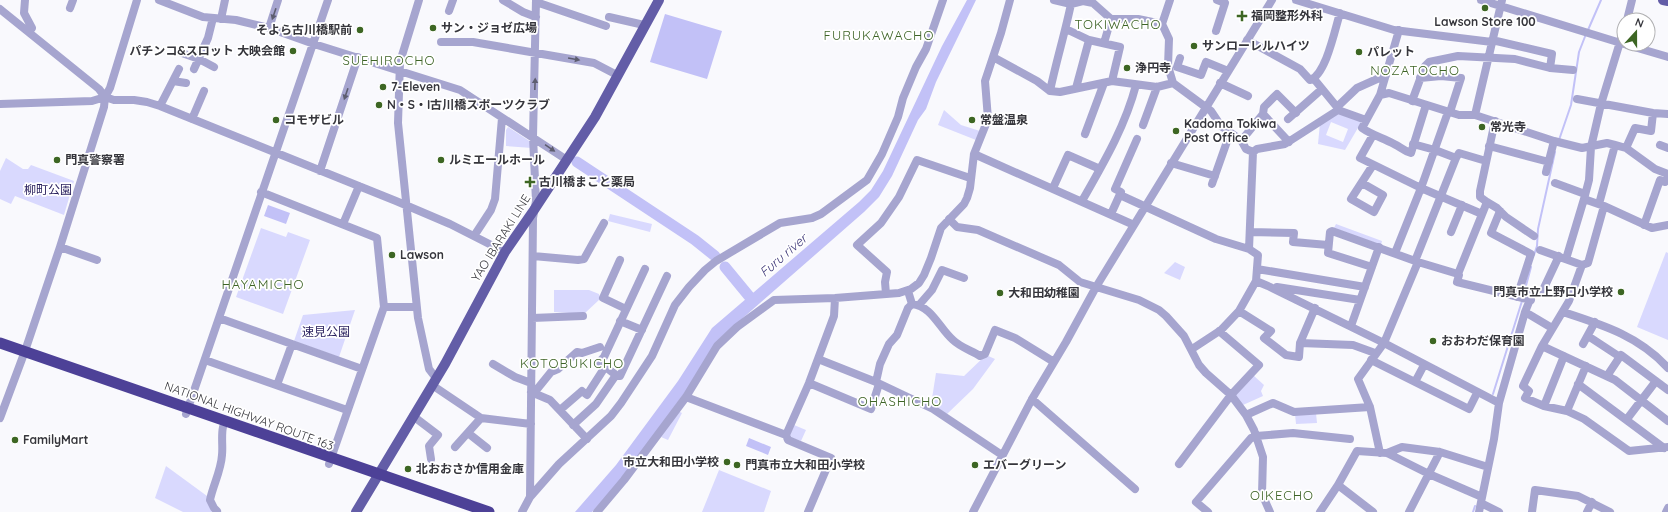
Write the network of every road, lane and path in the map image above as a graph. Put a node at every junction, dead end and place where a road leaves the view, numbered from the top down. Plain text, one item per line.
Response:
1 (25, 0) edge
2 (137, 0) edge
3 (159, 0) edge
4 (225, 0) edge
5 (278, 0) edge
6 (328, 0) edge
7 (419, 0) edge
8 (453, 0) edge
9 (503, 0) edge
10 (659, 0) edge
11 (943, 0) edge
12 (1010, 0) edge
13 (1054, 0) edge
14 (1170, 0) edge
15 (1217, 0) edge
16 (1272, 0) edge
17 (1296, 0) edge
18 (1481, 0) edge
19 (1632, 0) edge
20 (1663, 0) edge
21 (536, 1) edge
22 (1668, 2) edge
23 (1502, 3) edge
24 (1071, 4) junction
25 (0, 9) edge
26 (449, 11) dead end
27 (1629, 12) edge
28 (1340, 13) junction
29 (536, 17) junction
30 (609, 17) dead end
31 (217, 18) junction
32 (1111, 19) junction
33 (1162, 24) junction
34 (644, 25) junction
35 (606, 26) dead end
36 (269, 28) junction
37 (1066, 29) junction
38 (1399, 30) junction
39 (1216, 31) dead end
40 (29, 32) junction
41 (1089, 40) junction
42 (1247, 40) junction
43 (1492, 41) junction
44 (441, 42) dead end
45 (1616, 42) edge
46 (314, 44) junction
47 (1104, 44) junction
48 (179, 52) dead end
49 (536, 52) junction
50 (1620, 52) edge
51 (1651, 52) edge
52 (358, 57) junction
53 (993, 57) junction
54 (1668, 57) edge
55 (1180, 58) dead end
56 (1488, 58) junction
57 (199, 59) junction
58 (214, 67) dead end
59 (179, 68) dead end
60 (1550, 68) junction
61 (194, 69) dead end
62 (399, 70) junction
63 (1573, 70) dead end
64 (1228, 71) junction
65 (1386, 75) junction
66 (617, 76) junction
67 (1420, 78) junction
68 (1314, 79) junction
69 (173, 81) junction
70 (1108, 82) junction
71 (186, 83) dead end
72 (1173, 83) junction
73 (1220, 84) junction
74 (1136, 86) junction
75 (1157, 87) junction
76 (1076, 88) junction
77 (1322, 89) junction
78 (204, 91) dead end
79 (1050, 92) junction
80 (1380, 95) junction
81 (1248, 96) dead end
82 (104, 97) junction
83 (1577, 99) dead end
84 (1412, 100) junction
85 (0, 104) edge
86 (1601, 104) junction
87 (1426, 105) junction
88 (1668, 105) edge
89 (160, 106) junction
90 (1206, 108) junction
91 (1338, 108) junction
92 (1449, 112) junction
93 (1296, 113) junction
94 (1653, 113) junction
95 (1263, 114) junction
96 (1667, 114) edge
97 (1475, 115) junction
98 (502, 118) junction
99 (192, 119) junction
100 (1288, 119) dead end
101 (1366, 120) junction
102 (1495, 121) junction
103 (1143, 125) dead end
104 (1230, 133) junction
105 (1085, 134) dead end
106 (1373, 135) junction
107 (533, 137) junction
108 (1137, 139) dead end
109 (1242, 141) junction
110 (1289, 142) junction
111 (1556, 142) junction
112 (1413, 144) junction
113 (1615, 144) junction
114 (1660, 145) dead end
115 (1489, 146) junction
116 (1591, 146) junction
117 (1626, 148) junction
118 (1668, 148) edge
119 (1435, 150) junction
120 (1253, 152) junction
121 (275, 153) junction
122 (974, 154) junction
123 (1456, 158) junction
124 (567, 160) junction
125 (1486, 161) junction
126 (1549, 162) junction
127 (1171, 164) junction
128 (1373, 165) junction
129 (1100, 169) junction
130 (320, 171) junction
131 (1546, 172) dead end
132 (1668, 176) edge
133 (970, 178) junction
134 (1362, 183) dead end
135 (1555, 183) dead end
136 (359, 186) junction
137 (1053, 188) junction
138 (1421, 188) junction
139 (261, 192) junction
140 (1120, 195) junction
141 (1441, 196) junction
142 (1585, 196) junction
143 (1082, 201) junction
144 (1487, 202) junction
145 (1462, 205) junction
146 (1602, 205) junction
147 (407, 206) junction
148 (1145, 207) junction
149 (534, 210) junction
150 (1500, 211) junction
151 (1111, 214) junction
152 (1482, 214) junction
153 (949, 219) junction
154 (604, 223) dead end
155 (343, 224) junction
156 (1134, 225) junction
157 (1644, 225) junction
158 (1668, 225) edge
159 (1250, 232) junction
160 (1451, 232) dead end
161 (474, 236) junction
162 (1534, 236) dead end
163 (1328, 246) junction
164 (60, 247) junction
165 (1379, 247) junction
166 (1249, 249) junction
167 (1540, 250) dead end
168 (505, 252) junction
169 (1395, 253) junction
170 (533, 256) junction
171 (1563, 258) junction
172 (97, 260) dead end
173 (620, 260) dead end
174 (1417, 261) junction
175 (1582, 265) junction
176 (1372, 267) junction
177 (1257, 268) junction
178 (645, 269) dead end
179 (1458, 274) junction
180 (668, 276) dead end
181 (964, 278) dead end
182 (1256, 281) junction
183 (1268, 286) junction
184 (1096, 287) junction
185 (1365, 287) junction
186 (908, 290) junction
187 (886, 294) junction
188 (1532, 296) junction
189 (1517, 297) junction
190 (835, 298) junction
191 (1360, 300) junction
192 (915, 305) junction
193 (384, 307) junction
194 (416, 307) junction
195 (1315, 308) junction
196 (626, 309) junction
197 (1239, 311) junction
198 (1525, 312) junction
199 (1563, 312) junction
200 (583, 316) dead end
201 (219, 318) junction
202 (532, 318) junction
203 (620, 321) junction
204 (1595, 322) junction
205 (1351, 326) junction
206 (1552, 328) junction
207 (642, 330) junction
208 (1219, 331) junction
209 (1588, 336) junction
210 (0, 343) edge
211 (1300, 343) junction
212 (1384, 343) junction
213 (292, 344) junction
214 (1583, 344) dead end
215 (1542, 346) junction
216 (600, 347) dead end
217 (0, 349) edge
218 (1192, 349) junction
219 (24, 354) junction
220 (1564, 356) junction
221 (1373, 357) junction
222 (1620, 357) junction
223 (818, 359) junction
224 (205, 360) junction
225 (1054, 362) junction
226 (493, 364) dead end
227 (1424, 365) junction
228 (605, 366) junction
229 (1586, 366) junction
230 (1668, 368) edge
231 (362, 369) junction
232 (616, 375) junction
233 (1608, 376) junction
234 (1656, 381) junction
235 (434, 382) junction
236 (1415, 382) junction
237 (809, 383) junction
238 (877, 383) junction
239 (1578, 384) junction
240 (277, 385) junction
241 (532, 389) junction
242 (1668, 390) edge
243 (1477, 393) junction
244 (1231, 395) junction
245 (686, 396) junction
246 (1032, 399) junction
247 (1642, 401) junction
248 (1499, 403) junction
249 (1544, 406) junction
250 (1370, 407) junction
251 (347, 410) junction
252 (560, 410) junction
253 (187, 411) junction
254 (1567, 411) junction
255 (1246, 415) junction
256 (413, 416) junction
257 (0, 418) edge
258 (481, 418) junction
259 (1628, 419) junction
260 (1668, 422) edge
261 (530, 424) junction
262 (573, 425) junction
263 (223, 427) junction
264 (468, 434) junction
265 (786, 435) junction
266 (1256, 436) junction
267 (1350, 438) dead end
268 (586, 439) junction
269 (455, 447) dead end
270 (1666, 447) edge
271 (487, 448) dead end
272 (1440, 452) junction
273 (1383, 453) junction
274 (1002, 455) junction
275 (431, 458) dead end
276 (330, 461) junction
277 (1180, 464) dead end
278 (1488, 467) junction
279 (1429, 474) junction
280 (377, 477) junction
281 (1338, 485) junction
282 (1135, 488) dead end
283 (530, 496) junction
284 (1482, 500) junction
285 (1592, 502) junction
286 (1668, 508) edge
287 (218, 512) edge
288 (356, 512) edge
289 (468, 512) edge
290 (489, 512) edge
291 (522, 512) edge
292 (597, 512) edge
293 (808, 512) edge
294 (973, 512) edge
295 (1208, 512) edge
296 (1270, 512) edge
297 (1320, 512) edge
298 (1373, 512) edge
299 (1409, 512) edge
300 (1479, 512) edge
301 (1499, 512) edge
302 (1532, 512) edge
303 (1587, 512) edge
304 (1610, 512) edge
305 (1666, 512) edge

1 - 40 street
2 - 82 street
3 - 31 street
4 - 31 street
5 -> 36 street
6 - 46 street
7 - 62 street
8 - 26 street
9 - 29 street
10 - 34 main road, YAO IBARAKI LINE
11 - 268 street
12 - 53 street
13 - 24 street
14 - 33 street
15 - 39 street
16 - 42 street
17 - 28 street
18 - 23 street
19 - 27 street
20 - 22 main road
21 - 29 street
21 - 35 street
23 - 43 street
23 - 45 street
24 - 32 street
24 - 37 street
25 - 40 street
28 - 38 street
28 - 68 street
29 - 49 street
30 - 34 street
31 - 36 street
31 - 57 street
32 - 33 street
32 - 47 street
33 - 72 street
34 - 66 main road, YAO IBARAKI LINE
36 - 46 street
37 - 41 street
37 - 79 street
38 - 43 street
38 - 65 street
40 - 82 street
41 - 47 street
41 - 76 street
42 - 64 street
42 - 68 street
43 - 56 street
43 - 60 street
44 - 49 street
46 - 52 street
46 - 121 street
47 - 70 street
48 - 57 street
49 -> 66 street
107 -> 49 street
50 - 86 street
51 - 54 street
52 - 62 street
52 -> 130 street
53 - 79 street
53 - 122 street
55 - 64 street
56 - 60 street
56 - 67 street
56 - 97 street
57 - 58 street
57 - 61 street
59 - 69 street
60 - 63 street
62 - 98 street
62 - 147 street
64 - 73 street
65 - 80 street
65 - 91 street
66 - 124 main road, YAO IBARAKI LINE
67 - 84 street
67 - 92 street
68 - 77 street
69 - 71 street
69 - 89 street
70 - 74 street
70 - 76 street
70 - 105 street
72 - 75 street
72 - 90 street
73 - 81 street
73 - 90 street
74 - 75 street
74 - 129 street
75 - 103 street
76 - 79 street
77 - 91 street
77 - 93 street
78 - 99 street
80 - 84 street
80 - 101 street
82 - 85 street
82 - 89 street
82 - 164 street
83 - 86 street
84 - 87 street
86 - 94 street
86 - 116 street
87 - 92 street
87 - 112 street
88 - 96 street
89 - 99 street
90 - 104 street
90 - 127 street
91 - 101 street
91 - 110 street
92 - 97 street
92 - 119 street
93 - 95 street
93 - 100 street
94 - 96 street
94 - 117 street
95 - 109 street
95 - 110 street
97 - 102 street
98 - 107 street
98 - 161 street
99 - 121 street
101 - 106 street
102 - 111 street
102 - 115 street
104 - 109 street
104 - 127 street
106 - 112 street
106 - 128 street
107 -> 124 street
107 - 149 street
108 - 140 street
109 - 120 street
110 - 120 street
111 - 116 street
111 - 126 street
112 - 119 street
113 - 116 street
113 - 117 street
113 - 146 street
114 - 118 street
115 - 125 street
115 - 126 street
116 - 142 street
117 - 132 street
119 - 123 street
119 - 138 street
120 - 159 street
121 - 130 street
121 - 139 street
122 - 133 street
122 - 137 street
123 - 125 street
123 - 141 street
124 - 149 main road, YAO IBARAKI LINE
125 - 144 street
126 - 131 street
127 - 148 street
128 - 134 street
128 - 138 street
129 - 137 street
129 - 143 street
130 - 136 street
132 - 157 street
133 - 153 street
133 - 187 street
135 - 142 street
136 - 147 street
136 - 155 street
137 - 143 street
138 - 141 street
138 - 169 street
139 - 155 street
139 - 201 street
140 - 148 street
140 - 151 street
141 - 145 street
141 - 174 street
142 - 146 street
142 - 171 street
143 - 151 street
144 - 150 street
144 - 152 street
145 - 152 street
145 - 160 street
146 - 157 street
146 - 175 street
147 - 161 street
147 - 194 street
148 - 156 street
148 - 166 street
149 - 168 main road, YAO IBARAKI LINE
149 - 170 street
150 - 162 street
150 - 189 street
151 - 156 street
152 - 179 street
153 - 184 street
153 - 186 street
154 - 170 street
155 - 193 street
156 - 184 street
157 - 158 street
159 - 163 street
159 - 166 street
161 - 168 street
163 - 165 street
163 - 176 street
164 - 172 street
164 - 219 street
165 - 169 street
165 - 176 street
166 - 177 street
167 - 171 street
168 - 235 main road, YAO IBARAKI LINE
169 - 174 street
170 - 202 street
171 - 175 street
171 - 188 street
173 - 196 street
174 - 179 street
174 - 212 street
175 - 199 street
176 - 185 street
177 - 182 street
177 - 185 street
178 - 196 street
179 - 189 street
180 - 207 street
181 - 192 street
182 - 183 street
182 - 197 street
183 - 191 street
183 - 195 street
184 - 218 street
184 - 225 street
185 - 191 street
186 - 187 street
186 - 192 street
187 - 190 street
188 - 189 street
188 - 198 street
190 - 223 street
190 - 245 street
191 - 205 street
192 - 225 street
192 - 238 street
193 - 194 street
193 - 231 street
194 - 235 street
195 - 205 street
195 - 211 street
196 - 203 street
197 - 208 street
197 - 211 street
198 - 206 street
198 - 248 street
199 - 204 street
199 - 206 street
200 - 202 street
201 - 213 street
201 - 224 street
202 - 241 street
203 - 207 street
203 - 228 street
204 - 209 street
204 - 230 street
205 - 212 street
206 - 215 street
207 - 232 street
208 - 218 street
208 - 244 street
209 - 214 street
209 - 222 street
210 - 219 highway, NATIONAL HIGHWAY ROUTE 163
211 - 221 street
212 - 221 street
212 - 227 street
213 - 231 street
213 - 240 street
215 - 220 street
215 - 249 street
216 - 241 street
217 - 219 highway, NATIONAL HIGHWAY ROUTE 163
218 - 244 street
219 - 253 highway, NATIONAL HIGHWAY ROUTE 163
219 - 257 street
220 - 229 street
220 - 249 street
221 - 236 street
221 - 250 street
222 - 233 street
222 - 234 street
223 - 237 street
223 - 238 street
224 - 240 street
224 - 253 street
225 - 246 street
226 - 241 street
227 - 236 street
227 - 243 street
228 - 232 street
228 - 252 street
229 - 233 street
229 - 239 street
231 - 251 street
232 - 262 street
233 - 247 street
234 - 242 street
234 - 247 street
235 - 256 main road, YAO IBARAKI LINE
235 - 258 street
236 - 243 street
237 - 238 street
237 - 265 street
238 - 274 street
239 - 254 street
239 - 259 street
240 - 251 street
241 - 252 street
241 - 261 street
243 - 248 street
244 - 255 street
244 - 277 street
245 - 265 street
245 - 292 street
246 - 274 street
246 - 282 street
247 - 259 street
247 - 260 street
248 - 278 street
249 - 254 street
250 - 255 street
250 - 273 street
251 - 276 street
252 - 262 street
253 - 263 highway, NATIONAL HIGHWAY ROUTE 163
253 - 276 highway, NATIONAL HIGHWAY ROUTE 163
254 - 270 street
255 - 266 street
256 - 275 street
256 - 280 main road, YAO IBARAKI LINE
258 - 261 street
258 - 264 street
259 - 270 street
261 - 283 street
262 - 268 street
263 - 276 highway, NATIONAL HIGHWAY ROUTE 163
263 - 287 street
264 - 269 street
264 - 271 street
265 - 293 street
266 - 267 street
266 - 295 street
266 - 296 street
268 - 283 street
272 - 273 street
272 - 278 street
272 - 279 street
273 - 279 street
273 - 281 street
274 - 294 street
276 - 280 highway, NATIONAL HIGHWAY ROUTE 163
278 - 284 street
279 - 284 street
279 - 299 street
280 - 288 main road, YAO IBARAKI LINE
280 - 289 highway, NATIONAL HIGHWAY ROUTE 163
280 - 290 highway, NATIONAL HIGHWAY ROUTE 163
281 - 297 street
281 - 298 street
283 - 291 street
284 - 300 street
284 - 301 street
285 - 302 street
285 - 303 street
285 - 304 street
286 - 305 street

